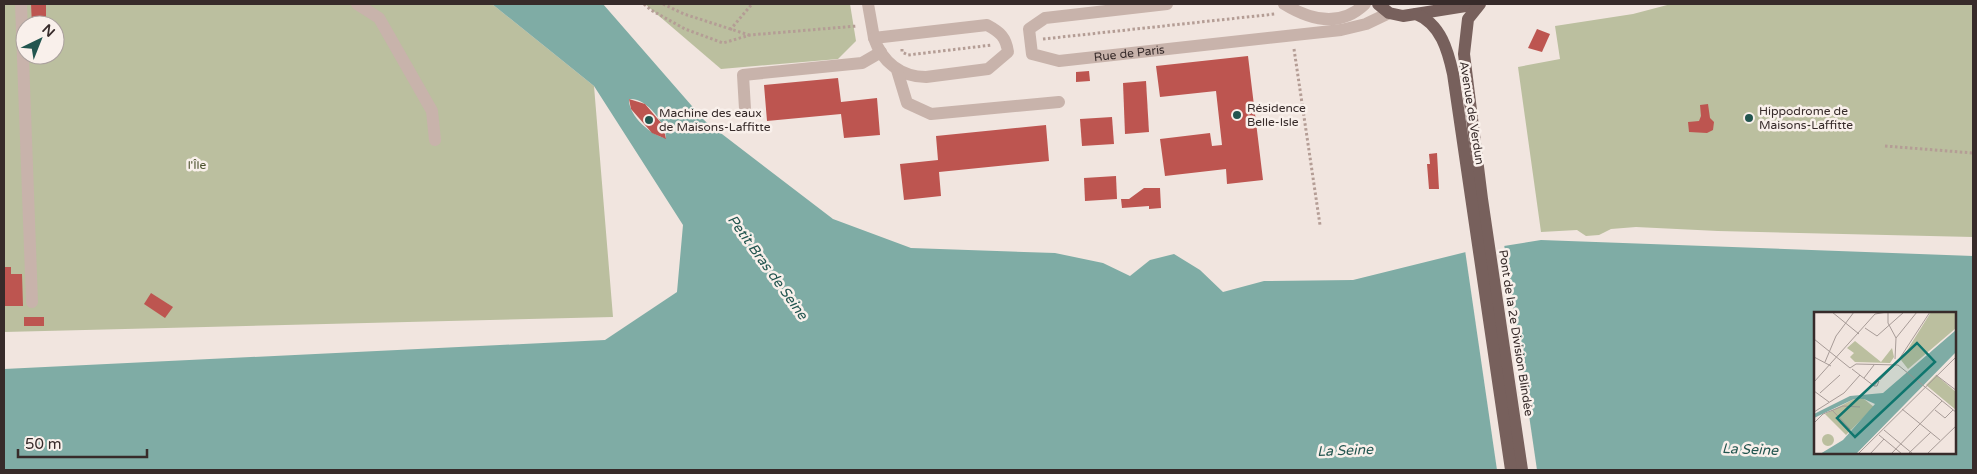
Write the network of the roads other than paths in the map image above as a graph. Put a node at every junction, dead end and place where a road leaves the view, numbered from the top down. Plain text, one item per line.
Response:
1 (21, 4) edge
2 (357, 4) edge
3 (868, 4) edge
4 (1167, 4) edge
5 (1284, 4) edge
6 (1365, 4) edge
7 (1378, 4) edge
8 (1479, 4) edge
9 (1389, 13) junction
10 (1416, 14) junction
11 (874, 38) junction
12 (881, 52) junction
13 (897, 70) junction
14 (1059, 102) dead end
15 (745, 110) dead end
16 (435, 140) dead end
17 (1476, 200) junction
18 (32, 302) dead end
19 (1511, 470) edge
20 (1522, 470) edge

1 - 18 street
2 - 16 street
3 - 11 street
4 - 9 street, Rue de Paris
5 - 6 street
7 - 9 main road
8 - 10 main road, Avenue de Verdun
8 - 17 main road, Avenue de Verdun
9 - 10 main road, Avenue de Verdun
10 - 17 main road, Avenue de Verdun
11 - 12 street
11 - 13 street
12 - 13 street
12 - 15 street
13 - 14 street
17 - 19 main road, Pont de la 2e Division Blindée
17 - 20 main road, Pont de la 2e Division Blindée

